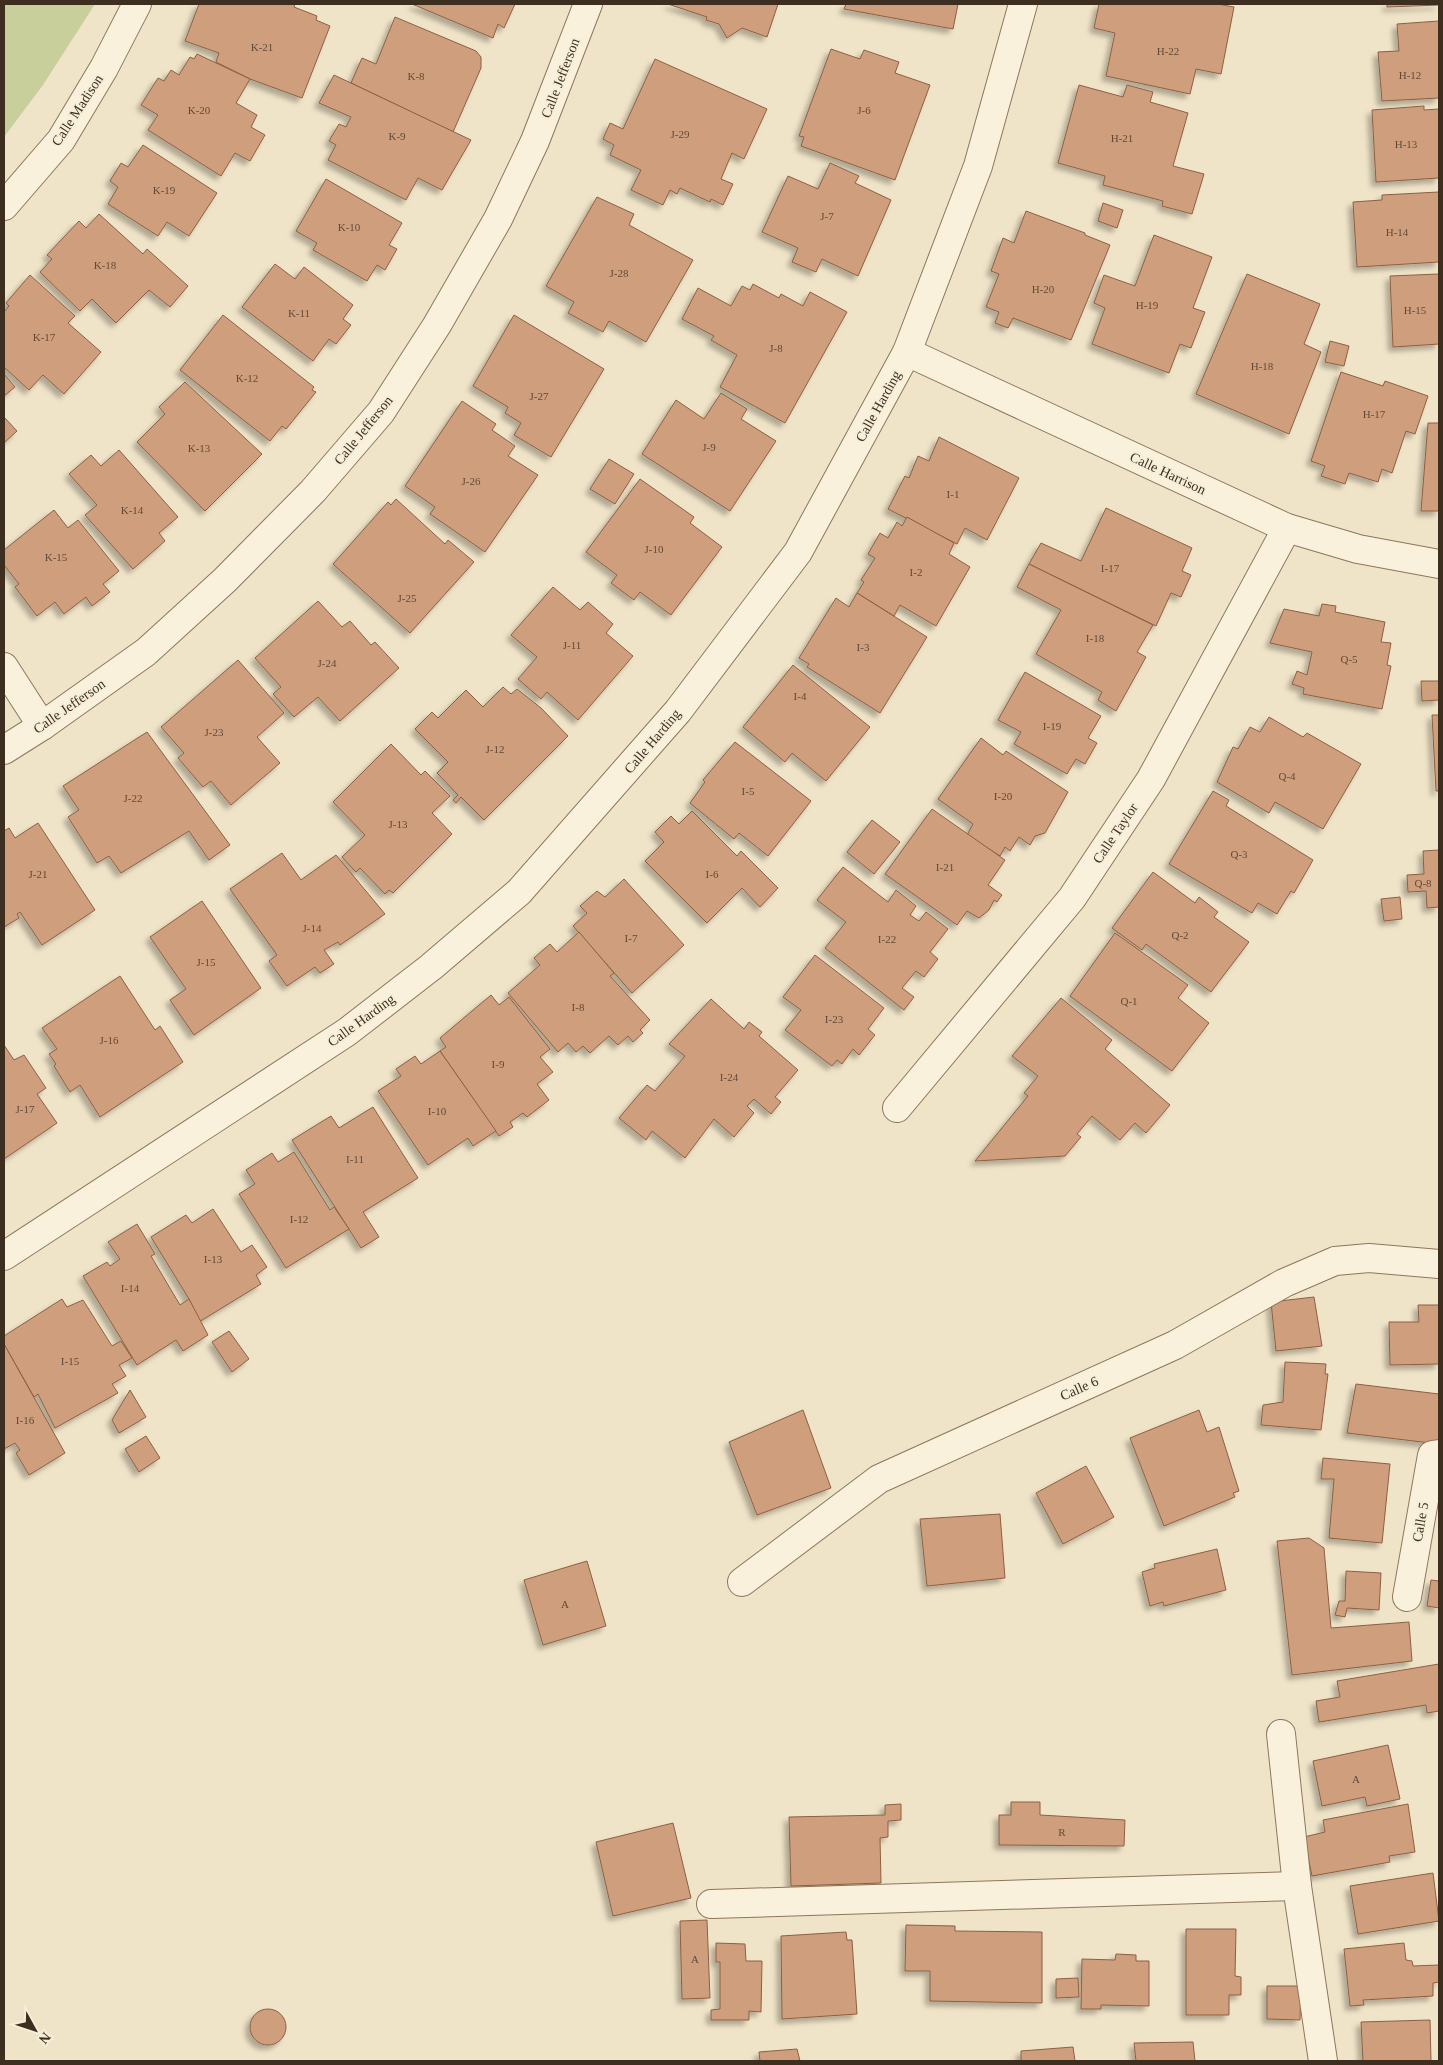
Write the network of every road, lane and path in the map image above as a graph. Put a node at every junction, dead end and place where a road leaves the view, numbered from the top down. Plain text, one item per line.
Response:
1 (137, 4) edge
2 (588, 4) edge
3 (1023, 4) edge
4 (4, 206) edge
5 (907, 352) junction
6 (1287, 528) junction
7 (1439, 564) edge
8 (4, 667) edge
9 (42, 726) junction
10 (4, 750) edge
11 (897, 1108) dead end
12 (4, 1256) edge
13 (1439, 1264) edge
14 (1439, 1454) edge
15 (742, 1582) dead end
16 (1407, 1597) dead end
17 (1281, 1734) dead end
18 (1297, 1886) junction
19 (711, 1904) dead end
20 (1323, 2061) edge

1 - 4 street, Calle Madison
2 - 9 street, Calle Jefferson
3 - 5 street, Calle Harding
5 - 6 street, Calle Harrison
5 - 12 street, Calle Harding
6 - 7 street, Calle Harrison
6 - 11 street, Calle Taylor
8 - 9 street
9 - 10 street, Calle Jefferson
13 - 15 street, Calle 6
14 - 16 street, Calle 5
17 - 18 street
18 - 19 street
18 - 20 street

